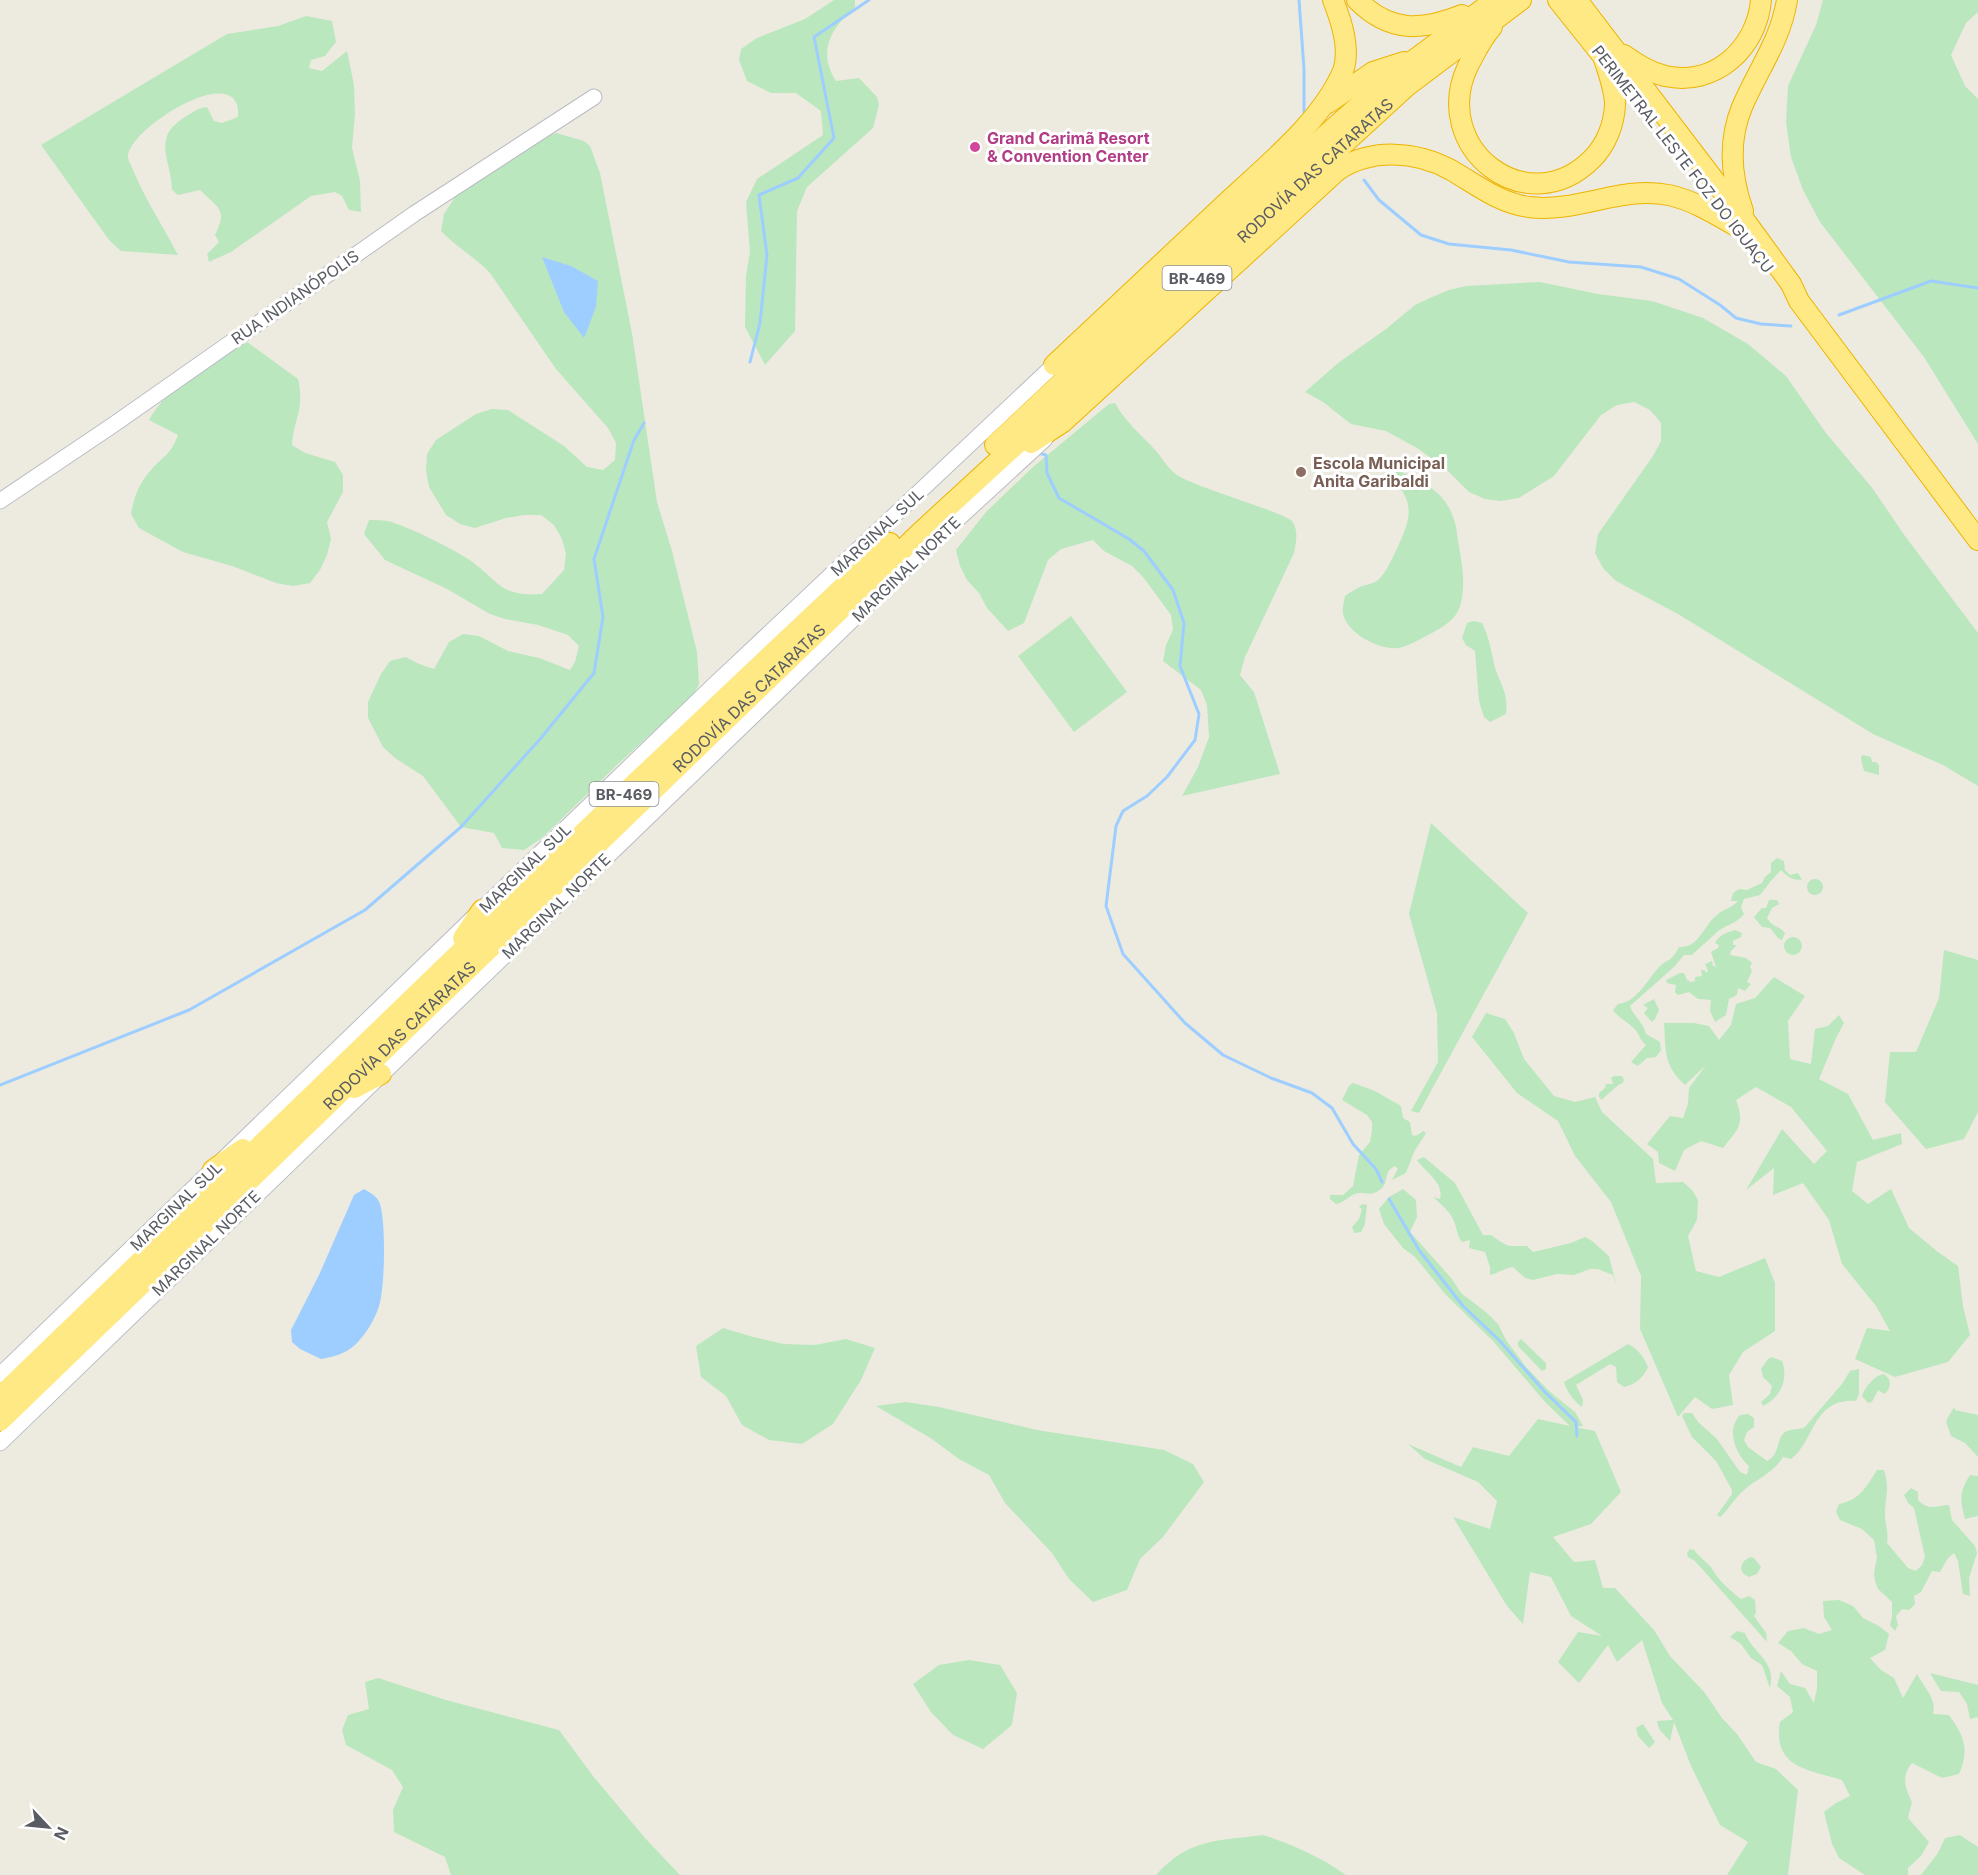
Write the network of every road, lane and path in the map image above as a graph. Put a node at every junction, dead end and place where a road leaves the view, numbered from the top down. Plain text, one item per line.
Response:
1 (1333, 0) edge
2 (1357, 0) edge
3 (1761, 0) edge
4 (1786, 0) edge
5 (1505, 3) edge
6 (1572, 5) edge
7 (1608, 52) junction
8 (1415, 59) junction
9 (594, 97) dead end
10 (1322, 107) junction
11 (1741, 224) junction
12 (1115, 334) junction
13 (1054, 364) junction
14 (1064, 422) junction
15 (987, 471) junction
16 (0, 501) edge
17 (1978, 540) edge
18 (482, 910) junction
19 (443, 969) junction
20 (381, 1074) junction
21 (335, 1097) junction
22 (290, 1116) junction
23 (213, 1170) junction
24 (0, 1375) edge
25 (0, 1396) edge
26 (0, 1421) edge
27 (0, 1443) edge

1 - 10 highway
2 - 5 highway
3 - 7 highway
4 - 11 highway
5 - 7 highway
5 - 8 highway, RODOVÍA DAS CATARATAS / BR-469
5 - 15 highway, RODOVÍA DAS CATARATAS / BR-469
6 - 7 highway, PERIMETRAL LESTE FOZ DO IGUAÇU
7 - 11 highway, PERIMETRAL LESTE FOZ DO IGUAÇU
8 - 10 highway
8 - 12 highway, RODOVÍA DAS CATARATAS / BR-469
9 - 16 street, RUA INDIANÓPOLIS
10 - 13 highway
11 - 14 highway
11 - 17 highway, PERIMETRAL LESTE FOZ DO IGUAÇU
12 - 13 highway
12 - 19 highway, RODOVÍA DAS CATARATAS / BR-469
13 - 18 street, MARGINAL SUL / BR-469
14 - 15 highway
14 - 20 street, MARGINAL NORTE
15 - 21 highway, RODOVÍA DAS CATARATAS / BR-469
18 - 19 highway
18 - 23 street, MARGINAL SUL / BR-469
19 - 22 highway, RODOVÍA DAS CATARATAS / BR-469
20 - 21 highway
20 - 27 street, MARGINAL NORTE
21 - 26 highway, RODOVÍA DAS CATARATAS / BR-469
22 - 23 highway
22 - 25 highway, RODOVÍA DAS CATARATAS / BR-469
23 - 24 street, MARGINAL SUL / BR-469

